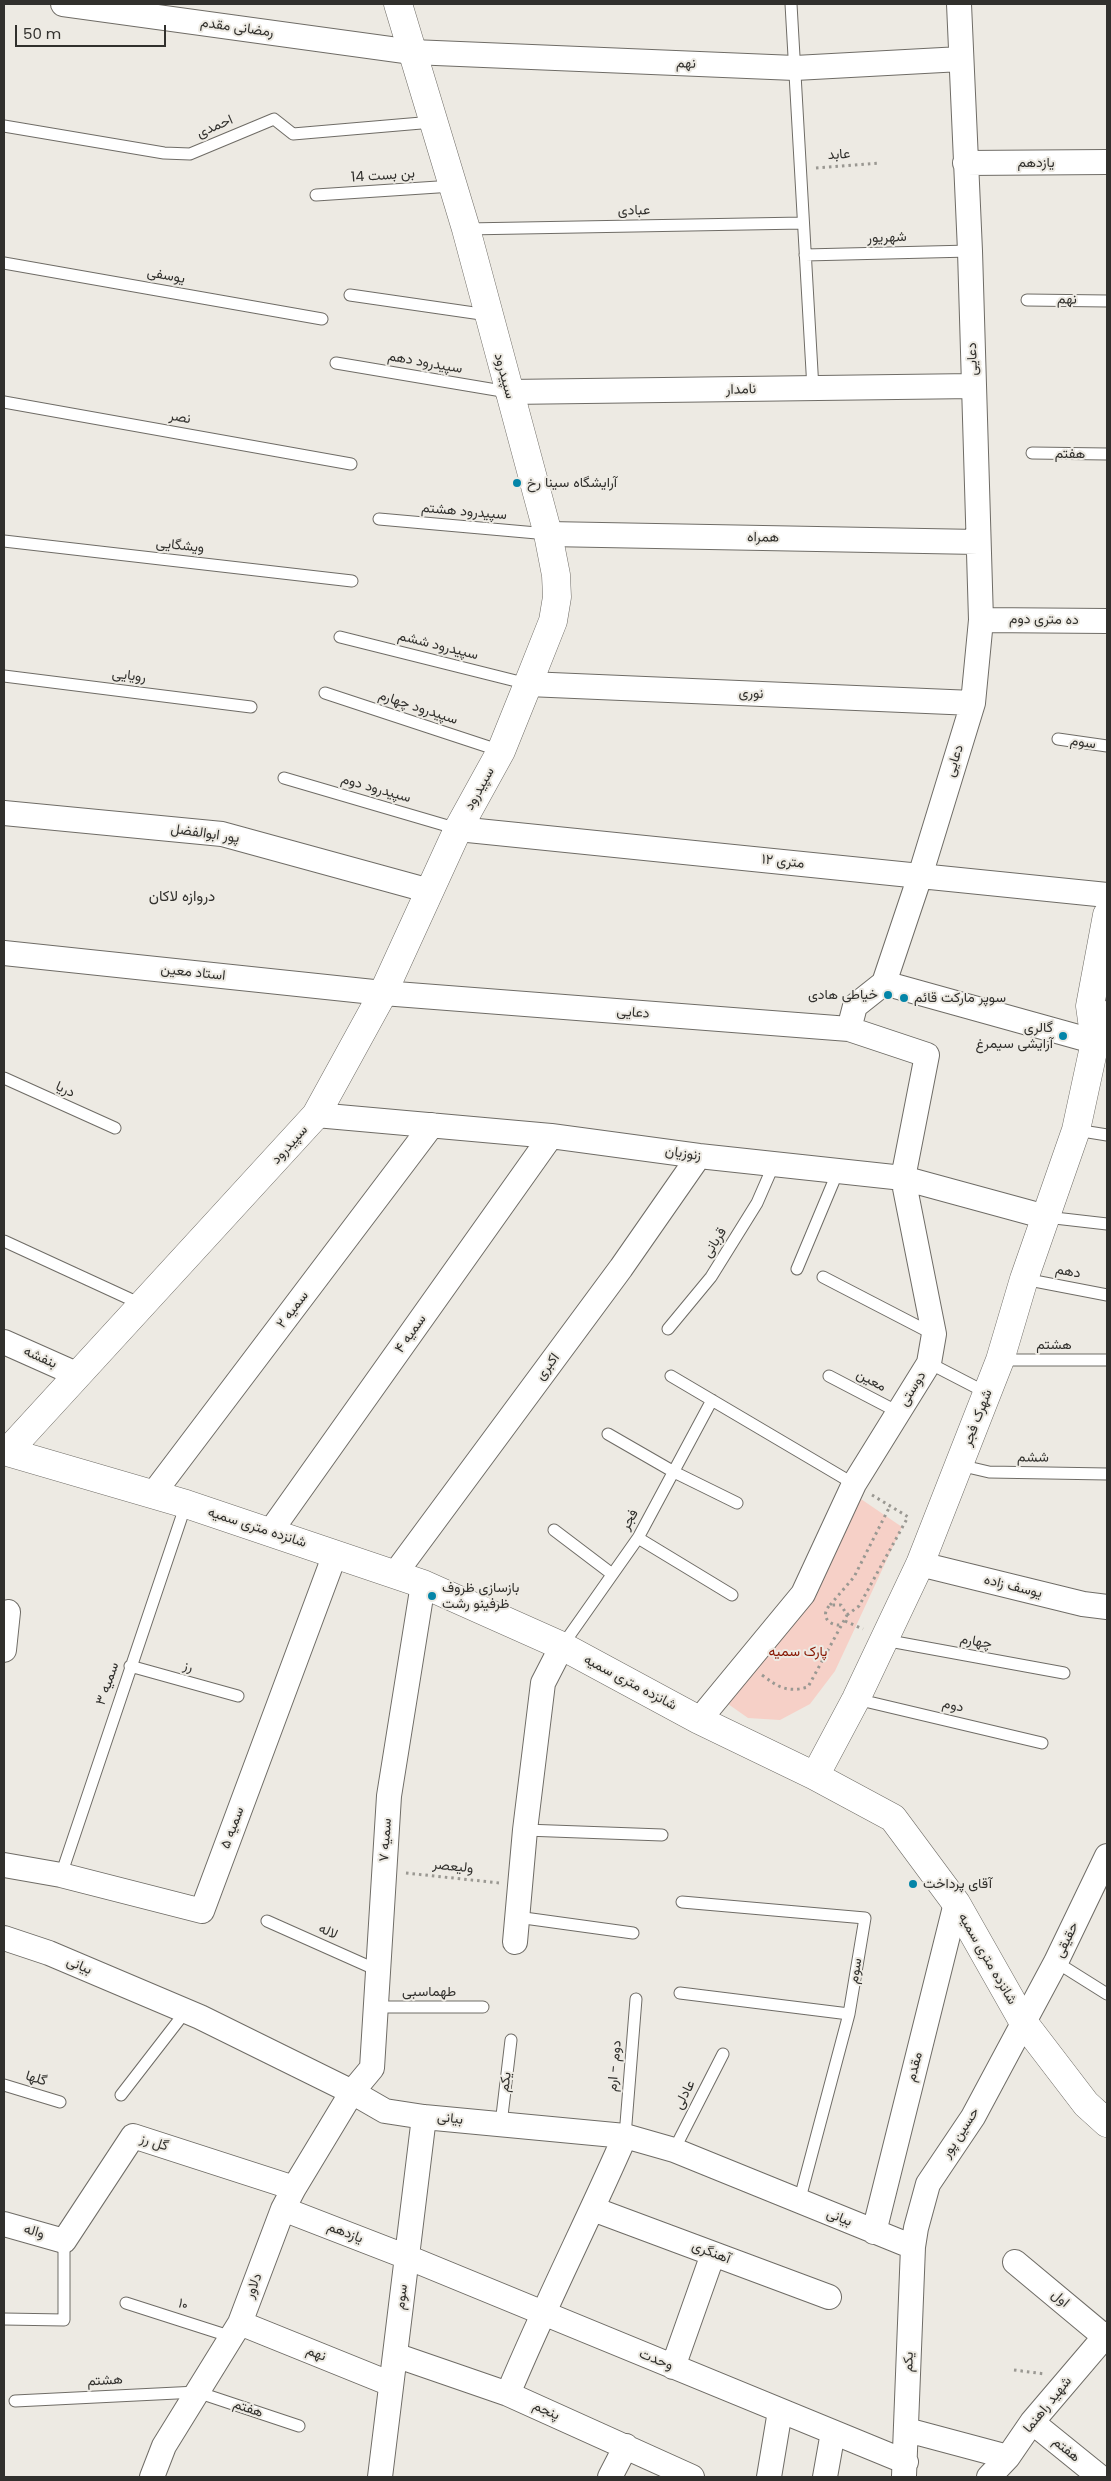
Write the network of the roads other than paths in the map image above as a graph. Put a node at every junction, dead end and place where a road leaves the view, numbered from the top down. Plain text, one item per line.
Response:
1 (63, 4) edge
2 (398, 4) edge
3 (791, 4) edge
4 (960, 4) edge
5 (412, 52) junction
6 (961, 59) junction
7 (795, 68) junction
8 (433, 122) junction
9 (4, 126) edge
10 (1107, 162) edge
11 (965, 163) junction
12 (453, 186) junction
13 (316, 195) dead end
14 (803, 223) junction
15 (466, 229) junction
16 (970, 251) junction
17 (805, 255) junction
18 (4, 262) edge
19 (350, 295) dead end
20 (1027, 300) dead end
21 (1107, 301) edge
22 (488, 315) junction
23 (322, 320) dead end
24 (336, 363) dead end
25 (974, 386) junction
26 (813, 389) junction
27 (508, 392) junction
28 (4, 402) edge
29 (1032, 453) dead end
30 (1107, 454) edge
31 (351, 464) dead end
32 (379, 520) dead end
33 (548, 534) junction
34 (4, 541) edge
35 (978, 542) junction
36 (352, 581) dead end
37 (981, 620) junction
38 (1107, 621) edge
39 (340, 637) dead end
40 (4, 676) edge
41 (528, 684) junction
42 (325, 694) dead end
43 (973, 704) junction
44 (251, 706) dead end
45 (1058, 739) dead end
46 (1107, 746) edge
47 (501, 750) junction
48 (284, 778) dead end
49 (4, 813) edge
50 (458, 829) junction
51 (920, 876) junction
52 (430, 891) junction
53 (1107, 895) edge
54 (1107, 915) edge
55 (4, 953) edge
56 (884, 983) junction
57 (383, 993) junction
58 (1107, 1015) edge
59 (849, 1030) junction
60 (1101, 1044) edge
61 (4, 1078) edge
62 (316, 1115) junction
63 (432, 1125) junction
64 (115, 1128) dead end
65 (1076, 1130) junction
66 (1107, 1135) edge
67 (551, 1136) junction
68 (699, 1156) junction
69 (774, 1164) junction
70 (838, 1171) junction
71 (903, 1178) junction
72 (1046, 1217) junction
73 (1107, 1224) edge
74 (4, 1241) edge
75 (797, 1270) dead end
76 (823, 1277) dead end
77 (1024, 1279) junction
78 (1107, 1295) edge
79 (143, 1305) junction
80 (668, 1329) dead end
81 (934, 1334) junction
82 (4, 1342) edge
83 (1000, 1360) junction
84 (1107, 1360) edge
85 (929, 1363) junction
86 (76, 1374) junction
87 (671, 1376) dead end
88 (829, 1376) dead end
89 (987, 1393) junction
90 (712, 1400) junction
91 (898, 1412) junction
92 (608, 1434) dead end
93 (5, 1452) edge
94 (960, 1465) junction
95 (674, 1472) junction
96 (1107, 1474) edge
97 (854, 1484) junction
98 (153, 1494) junction
99 (737, 1503) dead end
100 (186, 1504) junction
101 (554, 1530) dead end
102 (270, 1532) junction
103 (638, 1538) junction
104 (335, 1554) junction
105 (920, 1564) junction
106 (612, 1574) junction
107 (394, 1575) junction
108 (423, 1584) junction
109 (732, 1595) dead end
110 (1107, 1607) edge
111 (8, 1612) dead end
112 (884, 1640) junction
113 (562, 1646) junction
114 (4, 1650) edge
115 (130, 1666) junction
116 (1064, 1672) dead end
117 (238, 1696) dead end
118 (856, 1699) junction
119 (699, 1720) junction
120 (1042, 1743) dead end
121 (815, 1776) junction
122 (525, 1830) junction
123 (662, 1835) dead end
124 (1107, 1856) edge
125 (4, 1865) edge
126 (61, 1875) junction
127 (682, 1902) dead end
128 (956, 1902) junction
129 (517, 1918) junction
130 (267, 1921) dead end
131 (633, 1933) dead end
132 (4, 1938) edge
133 (515, 1942) dead end
134 (1056, 1962) junction
135 (377, 1970) junction
136 (680, 1993) dead end
137 (1107, 1994) edge
138 (636, 1999) dead end
139 (375, 2007) junction
140 (483, 2007) dead end
141 (186, 2011) junction
142 (849, 2014) junction
143 (1024, 2023) junction
144 (511, 2040) dead end
145 (723, 2054) dead end
146 (4, 2085) edge
147 (352, 2092) junction
148 (121, 2095) dead end
149 (60, 2102) dead end
150 (424, 2116) junction
151 (1107, 2123) edge
152 (501, 2124) junction
153 (625, 2136) junction
154 (674, 2150) junction
155 (294, 2188) junction
156 (799, 2202) junction
157 (284, 2208) junction
158 (593, 2209) junction
159 (4, 2224) edge
160 (874, 2232) junction
161 (64, 2241) junction
162 (913, 2247) junction
163 (713, 2254) junction
164 (407, 2257) junction
165 (1015, 2262) dead end
166 (829, 2297) dead end
167 (126, 2303) dead end
168 (542, 2313) junction
169 (4, 2319) edge
170 (236, 2330) junction
171 (1106, 2335) edge
172 (395, 2355) junction
173 (673, 2367) junction
174 (392, 2384) junction
175 (197, 2392) junction
176 (508, 2394) junction
177 (15, 2401) dead end
178 (780, 2411) junction
179 (1032, 2422) junction
180 (299, 2426) dead end
181 (907, 2430) junction
182 (833, 2432) junction
183 (626, 2446) junction
184 (1008, 2457) junction
185 (905, 2470) edge
186 (152, 2477) edge
187 (380, 2477) edge
188 (610, 2477) edge
189 (692, 2477) edge
190 (769, 2477) edge
191 (825, 2477) edge
192 (989, 2477) edge
193 (1100, 2477) edge

1 - 5 street, رمضانی مقدم
2 - 5 street, سپیدرود
3 - 7 lane
4 - 6 street, دعایی
5 - 7 street, نهم
5 - 8 street, سپیدرود
6 - 7 street, نهم
6 - 11 street, دعایی
7 - 14 lane
8 - 9 lane, احمدی
8 - 12 street, سپیدرود
10 - 11 street, یازدهم
11 - 16 street, دعایی
12 - 13 lane, بن بست 14
12 - 15 street, سپیدرود
14 - 15 lane, عبادی
14 - 17 lane
15 - 22 street, سپیدرود
16 - 17 lane, شهریور
16 - 25 street, دعایی
17 - 26 lane
18 - 23 lane, یوسفی
19 - 22 lane
20 - 21 lane, نهم
22 - 27 street, سپیدرود
24 - 27 lane, سپیدرود دهم
25 - 26 street, نامدار
25 - 35 street, دعایی
26 - 27 street, نامدار
27 - 33 street, سپیدرود
28 - 31 lane, نصر
29 - 30 lane, هفتم
32 - 33 lane, سپیدرود هشتم
33 - 35 street, همراه
33 - 41 street, سپیدرود
34 - 36 lane, ویشگایی
35 - 37 street, دعایی
37 - 38 street, ده متری دوم
37 - 43 street, دعایی
39 - 41 lane, سپیدرود ششم
40 - 44 lane, رویایی
41 - 43 street, نوری
41 - 47 street, سپیدرود
42 - 47 lane, سپیدرود چهارم
43 - 51 street, دعایی
45 - 46 lane, سوم
47 - 50 street, سپیدرود
48 - 50 lane, سپیدرود دوم
49 - 52 street, پور ابوالفضل
50 - 51 street, ۱۲ متری
50 - 52 street, سپیدرود
51 - 53 street, ۱۲ متری
51 - 56 street, دعایی
52 - 57 street, سپیدرود
54 - 60 street, شهرک فجر
55 - 57 street, استاد معین
56 - 59 street
56 - 60 street
57 - 59 street, دعایی
57 - 62 street, سپیدرود
58 - 60 street, شهرک فجر
59 - 71 street, دوستی
60 - 65 street, شهرک فجر
61 - 64 lane, دریا
62 - 63 street, زنوزیان
62 - 79 street, سپیدرود
63 - 67 street, زنوزیان
63 - 98 street, سمیه ۲
65 - 66 lane
65 - 72 street, شهرک فجر
67 - 68 street, زنوزیان
67 - 102 street, سمیه ۴
68 - 69 street, زنوزیان
68 - 107 street, اکبری
69 - 70 street, زنوزیان
69 - 80 lane, قربانی
70 - 71 street, زنوزیان
70 - 75 lane
71 - 72 street, زنوزیان
71 - 81 street, دوستی
72 - 73 lane
72 - 77 street, شهرک فجر
74 - 79 lane
76 - 81 lane
77 - 78 lane, دهم
77 - 83 street, شهرک فجر
79 - 86 street, سپیدرود
81 - 85 street, دوستی
82 - 86 street, بنفشه
83 - 84 lane, هشتم
83 - 89 street, شهرک فجر
85 - 89 lane
85 - 91 street, دوستی
86 - 93 street, سپیدرود
87 - 90 lane
88 - 91 lane, معین
89 - 94 street, شهرک فجر
90 - 95 lane, فجر
90 - 97 lane
91 - 97 street, دوستی
92 - 95 lane
93 - 98 street, شانزده متری سمیه
94 - 96 lane, ششم
94 - 105 street, شهرک فجر
95 - 99 lane
95 - 103 lane, فجر
97 - 119 street, دوستی
98 - 100 street, شانزده متری سمیه
100 - 102 street, شانزده متری سمیه
100 - 115 lane, سمیه ۳
101 - 106 lane
102 - 104 street, شانزده متری سمیه
103 - 106 lane, فجر
103 - 109 lane
104 - 107 street, شانزده متری سمیه
104 - 126 street, سمیه ۵
105 - 110 street, یوسف زاده
105 - 112 street, شهرک فجر
106 - 113 lane, فجر
107 - 108 street, شانزده متری سمیه
108 - 113 street, شانزده متری سمیه
108 - 135 street, سمیه ۷
111 - 114 street
112 - 116 lane, چهارم
112 - 118 street, شهرک فجر
113 - 119 street, شانزده متری سمیه
113 - 122 street
115 - 117 lane, رز
115 - 126 lane, سمیه ۳
118 - 120 lane, دوم
118 - 121 street, شهرک فجر
119 - 121 street, شانزده متری سمیه
121 - 128 street, شانزده متری سمیه
122 - 123 lane
122 - 129 street
124 - 134 street, حقیقی
125 - 126 street, سمیه ۵
127 - 142 lane, سوم
128 - 143 street, شانزده متری سمیه
128 - 160 street, مقدم
129 - 131 lane
129 - 133 street
130 - 135 lane, لاله
132 - 141 street, بیانی
134 - 137 lane
134 - 143 street, حقیقی
135 - 139 street, سمیه ۷
136 - 142 lane
138 - 153 lane, دوم - ارم
139 - 140 lane, طهماسبی
139 - 147 street, سمیه ۷
141 - 147 street, بیانی
141 - 148 lane
142 - 156 lane, سوم
143 - 151 street, شانزده متری سمیه
143 - 162 street, حسین پور
144 - 152 lane, یکم
145 - 154 lane, عادلی
146 - 149 lane, گلها
147 - 150 street, بیانی
147 - 155 street, دلاور
150 - 152 street, بیانی
150 - 164 street, سوم
152 - 153 street, بیانی
153 - 154 street, بیانی
153 - 158 street
154 - 156 street, بیانی
155 - 157 street, دلاور
155 - 161 street, گل رز
156 - 160 street, بیانی
157 - 164 street, یازدهم
157 - 170 street, دلاور
158 - 163 street, آهنگری
158 - 168 street
159 - 161 street, واله
160 - 162 street, بیانی
161 - 169 lane
162 - 181 street, یکم
163 - 166 street, آهنگری
163 - 173 street
164 - 168 street, وحدت
164 - 172 street, سوم
165 - 171 street, اول
167 - 170 lane, ۱۰
168 - 173 street, وحدت
168 - 176 street
170 - 174 street, نهم
170 - 175 street, دلاور
171 - 179 street, شهید راهنما
172 - 174 street, سوم
172 - 176 street, پنجم
173 - 178 street, وحدت
174 - 187 street, سوم
175 - 177 lane, هشتم
175 - 180 lane, هفتم
175 - 186 street, دلاور
176 - 183 street, پنجم
178 - 182 street, وحدت
178 - 190 street
179 - 184 street, شهید راهنما
179 - 193 street, هفتم
181 - 184 street
181 - 185 street, یکم
182 - 185 street, وحدت
182 - 191 street
183 - 188 street
183 - 189 street, پنجم
184 - 192 street, شهید راهنما

